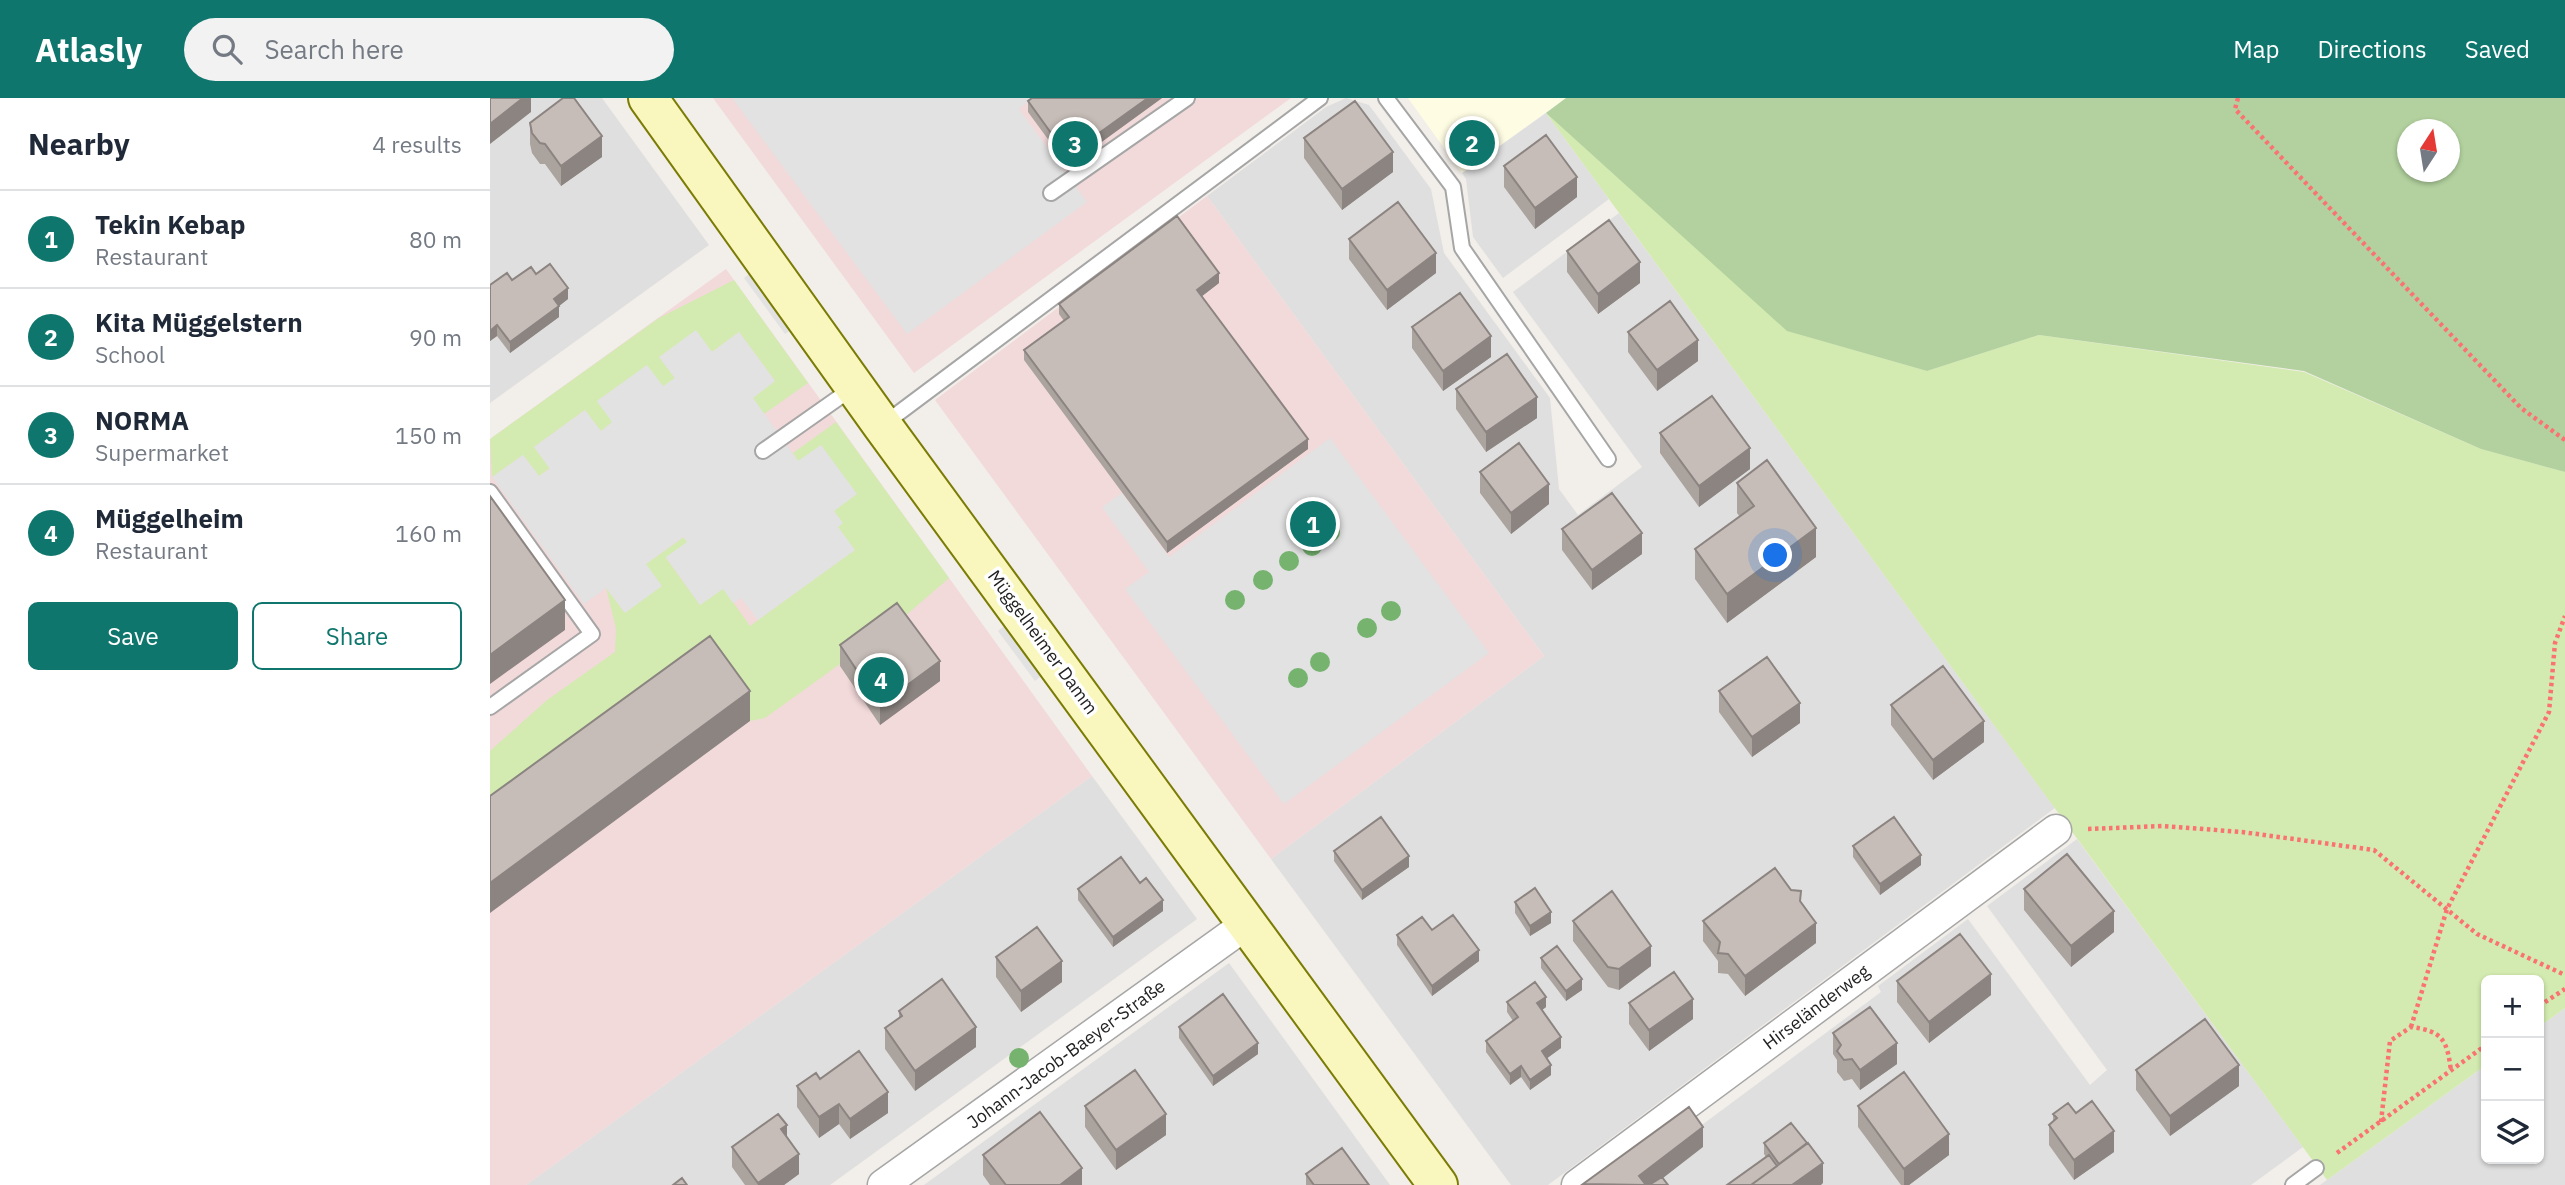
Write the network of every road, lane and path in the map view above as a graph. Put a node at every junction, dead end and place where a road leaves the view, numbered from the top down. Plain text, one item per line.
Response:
1 (648, 98) edge
2 (1187, 98) edge
3 (1320, 98) edge
4 (1386, 98) edge
5 (2238, 98) edge
6 (1051, 193) dead end
7 (855, 386) junction
8 (882, 425) junction
9 (2565, 440) edge
10 (764, 451) dead end
11 (1608, 459) dead end
12 (490, 492) edge
13 (2565, 616) edge
14 (490, 707) edge
15 (2056, 830) joint
16 (2447, 909) junction
17 (1248, 923) junction
18 (2565, 975) edge
19 (2565, 989) edge
20 (2544, 1003) edge
21 (2411, 1027) junction
22 (2481, 1049) edge
23 (2451, 1071) junction
24 (2381, 1122) junction
25 (2316, 1168) joint
26 (883, 1185) edge
27 (1438, 1185) edge
28 (1577, 1185) edge
29 (2292, 1185) edge

1 - 7 main road, Müggelheimer Damm
2 - 6 lane
3 - 8 lane
4 - 11 lane
5 - 9 path
7 - 8 main road, Müggelheimer Damm
7 - 10 lane
8 - 17 main road, Müggelheimer Damm
12 - 14 lane
13 - 16 path
15 - 16 path
15 - 28 street, Hirseländerweg
16 - 18 path
16 - 21 path
17 - 26 street, Johann-Jacob-Baeyer-Straße
17 - 27 main road, Müggelheimer Damm
19 - 20 path
21 - 23 path
21 - 24 path
22 - 23 path
23 - 24 path
24 - 25 path
25 - 29 lane

